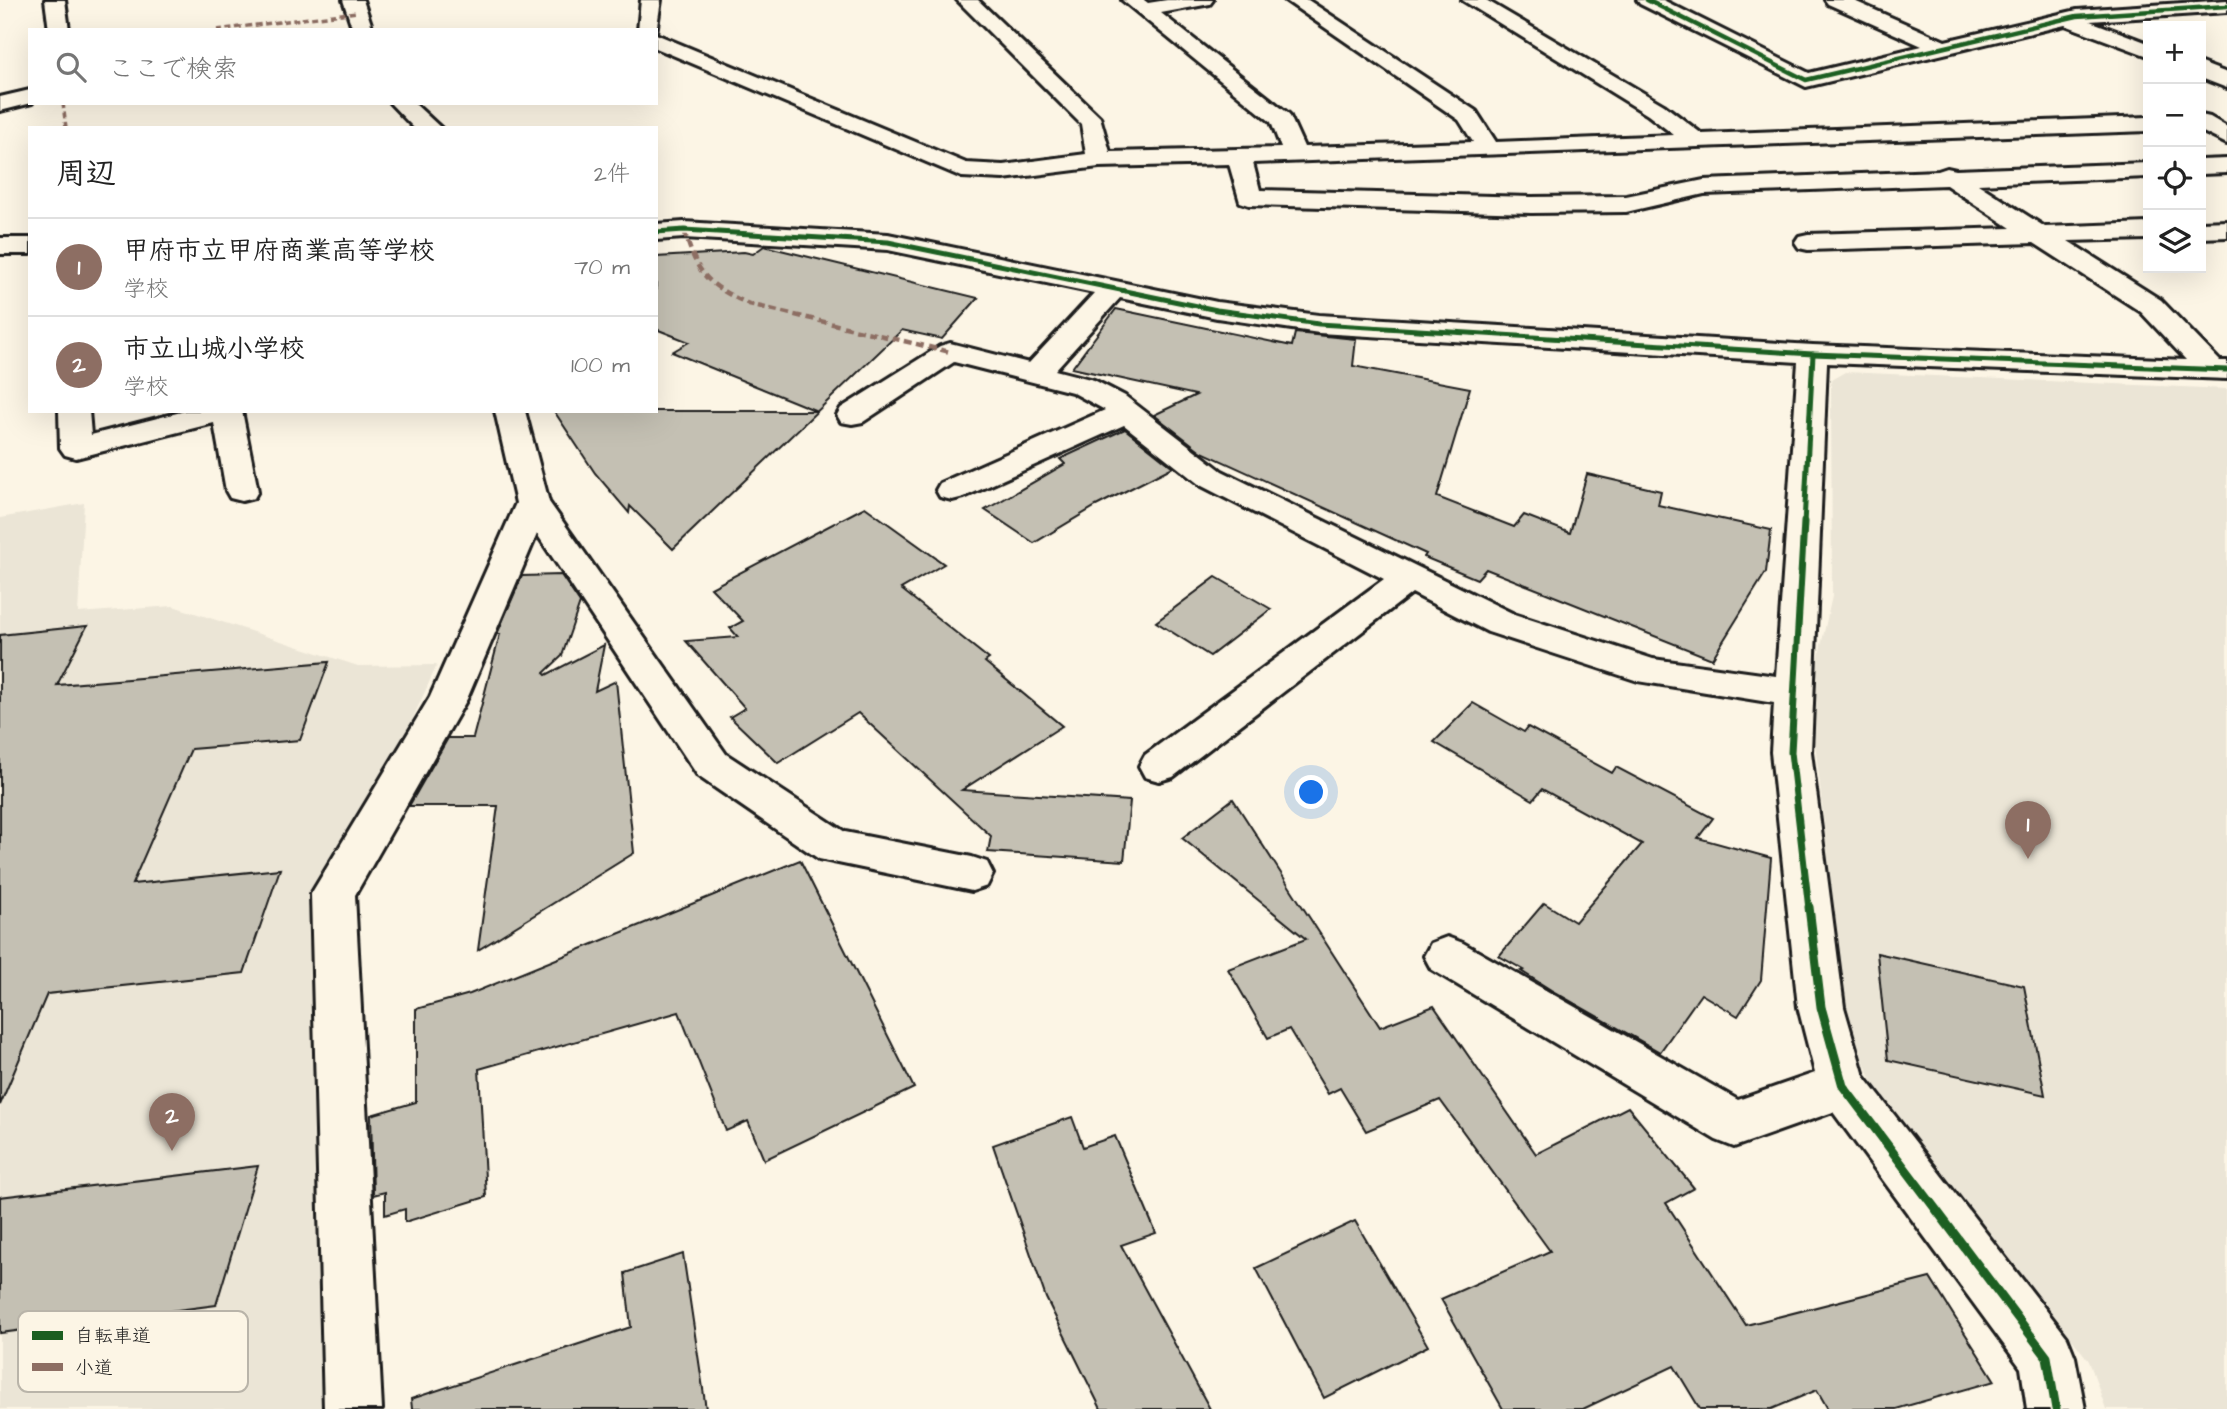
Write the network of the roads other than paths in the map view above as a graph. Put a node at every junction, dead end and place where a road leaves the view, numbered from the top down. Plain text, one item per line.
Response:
1 (55, 0) edge
2 (353, 0) edge
3 (651, 0) edge
4 (967, 0) edge
5 (1203, 0) edge
6 (1296, 0) edge
7 (1472, 0) edge
8 (1647, 0) edge
9 (1835, 0) edge
10 (2042, 0) edge
11 (1138, 5) edge
12 (2227, 6) edge
13 (2071, 17) junction
14 (59, 28) edge
15 (362, 28) edge
16 (648, 28) edge
17 (658, 41) edge
18 (1943, 48) junction
19 (2143, 48) edge
20 (2227, 66) edge
21 (2206, 69) edge
22 (2206, 72) edge
23 (2227, 81) edge
24 (28, 97) edge
25 (0, 104) edge
26 (403, 105) edge
27 (2227, 121) edge
28 (2206, 122) edge
29 (2143, 124) edge
30 (2206, 125) edge
31 (427, 126) edge
32 (1880, 133) junction
33 (2227, 137) edge
34 (1697, 141) junction
35 (1489, 149) junction
36 (1296, 156) junction
37 (1238, 157) junction
38 (1099, 160) junction
39 (2227, 166) edge
40 (2206, 167) edge
41 (2143, 170) edge
42 (1953, 179) junction
43 (658, 226) edge
44 (2227, 229) edge
45 (684, 230) junction
46 (2206, 230) edge
47 (658, 232) edge
48 (2143, 232) edge
49 (2039, 234) junction
50 (1808, 242) dead end
51 (28, 246) edge
52 (0, 247) edge
53 (1113, 289) junction
54 (1812, 354) junction
55 (2219, 370) edge
56 (1035, 374) junction
57 (1126, 412) junction
58 (74, 413) edge
59 (217, 413) edge
60 (225, 413) edge
61 (510, 413) edge
62 (852, 415) dead end
63 (952, 490) dead end
64 (242, 491) dead end
65 (533, 503) junction
66 (1409, 577) junction
67 (1795, 692) junction
68 (1159, 765) dead end
69 (972, 874) dead end
70 (1447, 956) dead end
71 (1843, 1086) junction
72 (353, 1409) edge
73 (2056, 1409) edge

1 - 14 street
2 - 15 street
3 - 16 street
4 - 38 street
5 - 11 street
6 - 35 street
7 - 34 street
8 - 18 street
9 - 18 street
10 - 13 street
11 - 36 street
12 - 13 street
13 - 18 street
13 - 19 street
17 - 38 street
20 - 21 street
22 - 23 street
24 - 25 street
26 - 31 street
27 - 28 street
29 - 32 street
30 - 33 street
32 - 34 street
32 - 42 street
34 - 35 street
35 - 36 street
36 - 37 street
37 - 38 street
37 - 42 street
39 - 40 street
41 - 42 street
42 - 49 street
43 - 45 street
44 - 46 street
45 - 47 street
45 - 53 street
48 - 49 street
49 - 50 street
49 - 55 street
51 - 52 street
53 - 54 street
53 - 56 street
54 - 55 street
54 - 67 street
56 - 57 street
56 - 62 street
57 - 63 street
57 - 66 street
58 - 59 street
60 - 64 street
61 - 65 street
65 - 69 street
65 - 72 street
66 - 67 street
66 - 68 street
67 - 71 street
70 - 71 street
71 - 73 street

